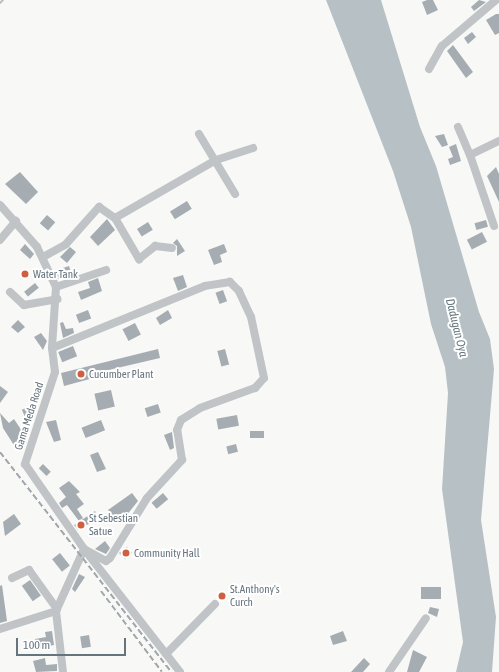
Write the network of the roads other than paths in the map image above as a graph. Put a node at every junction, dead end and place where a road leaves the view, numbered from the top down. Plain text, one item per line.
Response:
1 (496, 0) edge
2 (429, 68) dead end
3 (458, 128) dead end
4 (199, 134) dead end
5 (499, 141) edge
6 (253, 148) dead end
7 (470, 155) junction
8 (215, 160) junction
9 (235, 194) dead end
10 (0, 205) edge
11 (116, 218) junction
12 (16, 221) junction
13 (494, 226) dead end
14 (0, 240) edge
15 (172, 248) dead end
16 (43, 257) junction
17 (106, 270) dead end
18 (56, 287) junction
19 (10, 292) dead end
20 (57, 299) junction
21 (52, 348) junction
22 (84, 549) junction
23 (12, 578) dead end
24 (215, 604) dead end
25 (57, 610) junction
26 (426, 618) dead end
27 (0, 629) edge
28 (166, 654) junction
29 (63, 672) edge
30 (180, 672) edge
31 (389, 672) edge

1 - 2 street
3 - 7 street
4 - 8 street
5 - 7 street
6 - 8 street
7 - 13 street
8 - 9 street
8 - 11 street
10 - 12 street, Gama Meda Road
11 - 15 street
11 - 16 street
12 - 14 street
12 - 16 street, Gama Meda Road
16 - 18 street, Gama Meda Road
17 - 18 street
18 - 20 street, Gama Meda Road
19 - 20 street
20 - 21 street, Gama Meda Road
21 - 22 street, Gama Meda Road
21 - 22 street
22 - 25 street
22 - 28 street, Gama Meda Road
23 - 25 street
24 - 28 street
25 - 27 street
25 - 29 street
26 - 31 street
28 - 30 street, Gama Meda Road

